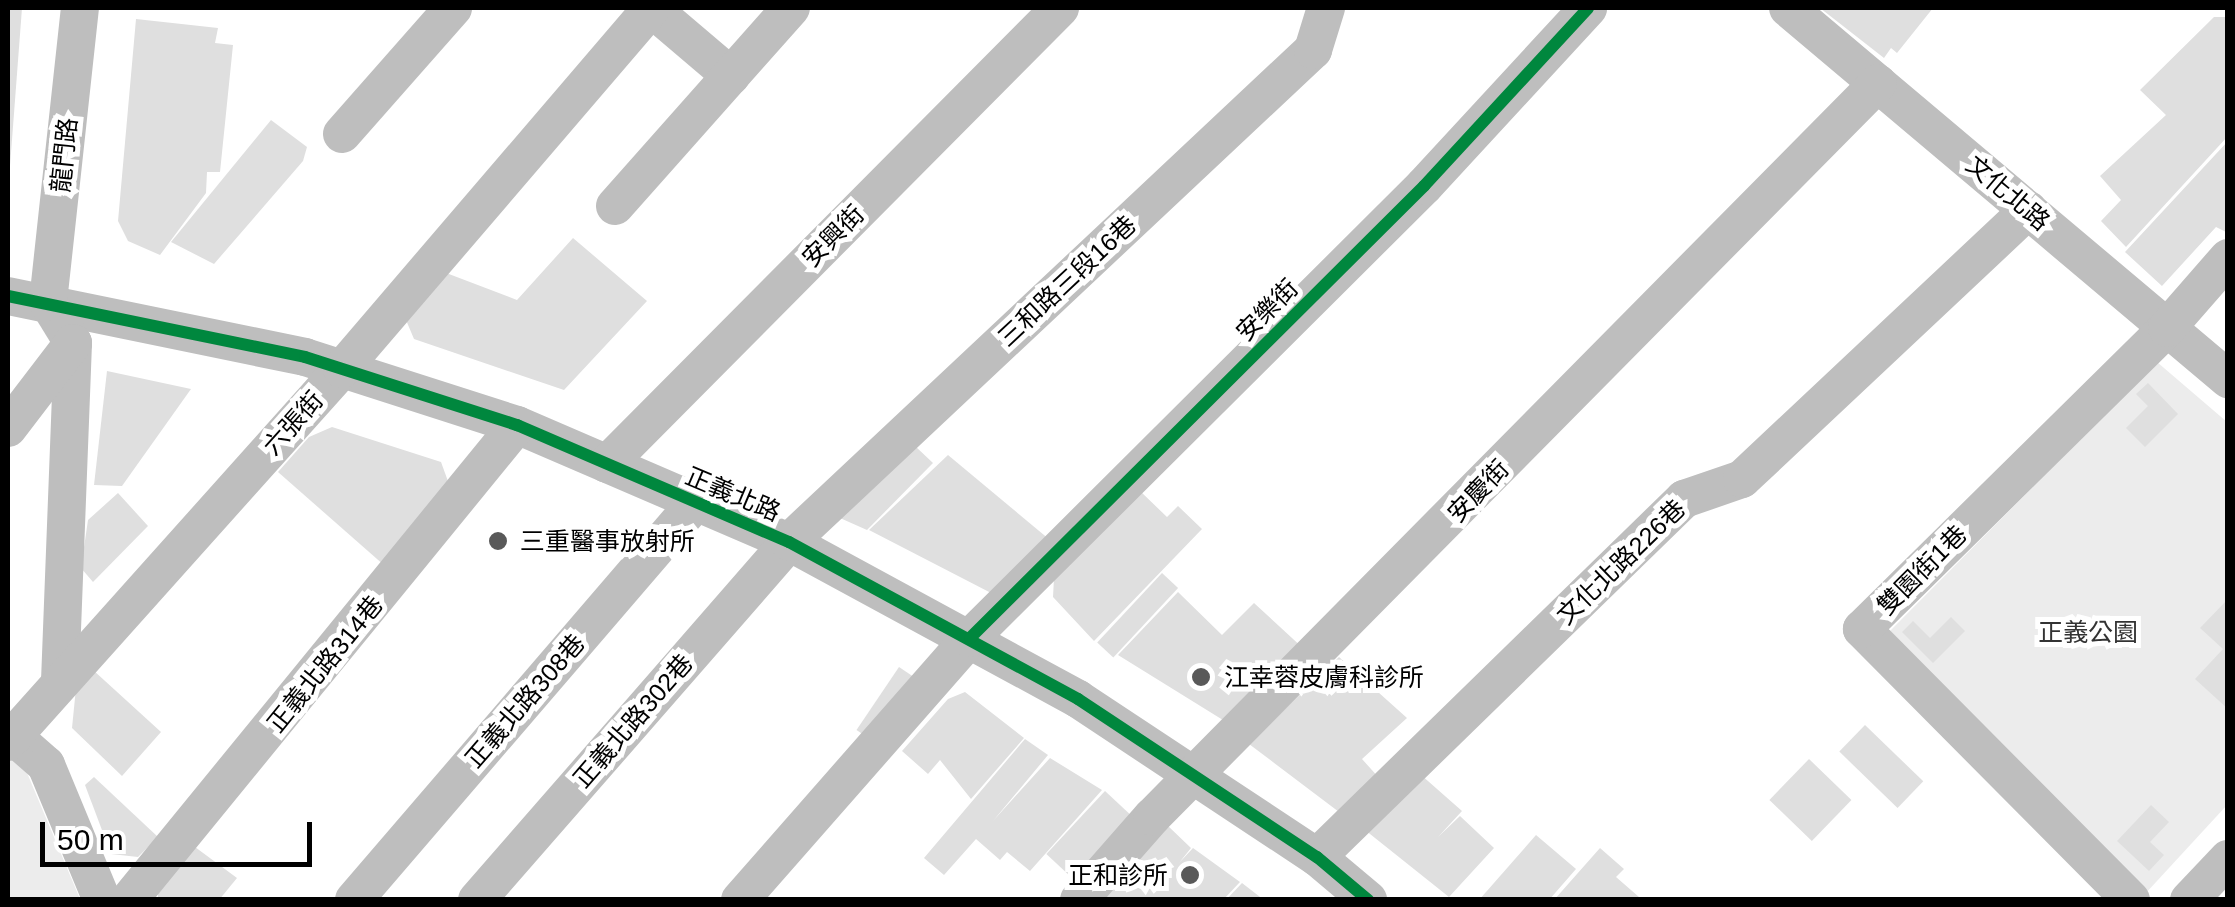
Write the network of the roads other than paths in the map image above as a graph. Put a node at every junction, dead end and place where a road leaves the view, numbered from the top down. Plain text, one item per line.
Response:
1 (80, 8) edge
2 (453, 8) edge
3 (651, 8) edge
4 (791, 8) edge
5 (1060, 8) edge
6 (1326, 8) edge
7 (1588, 8) edge
8 (1788, 8) edge
9 (732, 76) junction
10 (1878, 83) junction
11 (342, 134) dead end
12 (614, 206) dead end
13 (2028, 210) junction
14 (2228, 258) edge
15 (8, 296) edge
16 (48, 302) junction
17 (2167, 328) junction
18 (72, 342) junction
19 (342, 369) junction
20 (2228, 379) edge
21 (516, 425) junction
22 (8, 428) edge
23 (607, 464) junction
24 (696, 502) junction
25 (790, 542) junction
26 (970, 638) junction
27 (60, 680) junction
28 (10, 739) edge
29 (1196, 779) junction
30 (1317, 857) junction
31 (2228, 859) edge
32 (102, 900) edge
33 (129, 900) edge
34 (354, 900) edge
35 (477, 900) edge
36 (740, 900) edge
37 (1079, 900) edge
38 (1368, 900) edge
39 (2131, 900) edge
40 (2189, 900) edge

1 - 16 street, 龍門路
2 - 11 street
3 - 9 street
3 - 19 street, 六張街
4 - 9 street
5 - 23 street, 安興街
6 - 25 street, 三和路三段16巷
7 - 26 street, 安樂街
8 - 10 street, 文化北路
9 - 12 street
10 - 13 street, 文化北路
10 - 29 street, 安慶街
13 - 17 street, 文化北路
13 - 30 street, 文化北路226巷
14 - 17 street
15 - 16 street, 正義北路
16 - 18 street
16 - 19 street, 正義北路
17 - 20 street, 文化北路
17 - 39 street, 雙園街1巷
18 - 22 street
18 - 27 street
19 - 21 street, 正義北路
19 - 27 street, 六張街
21 - 23 street, 正義北路
21 - 33 street, 正義北路314巷
23 - 24 street, 正義北路
24 - 25 street, 正義北路
24 - 34 street, 正義北路308巷
25 - 26 street, 正義北路
25 - 35 street, 正義北路302巷
26 - 29 street, 正義北路
26 - 36 street, 安樂街
27 - 28 street, 六張街
28 - 32 street
29 - 30 street, 正義北路
29 - 37 street, 安慶街
30 - 38 street, 正義北路
31 - 40 street

